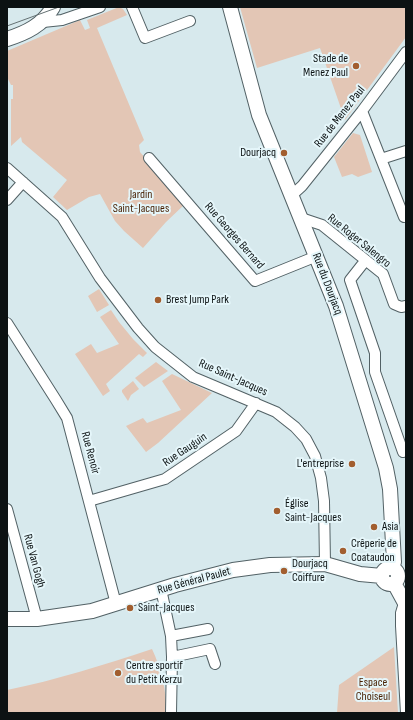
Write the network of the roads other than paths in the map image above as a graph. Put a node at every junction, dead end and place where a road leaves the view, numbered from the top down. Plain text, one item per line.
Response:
1 (53, 7) edge
2 (98, 7) edge
3 (132, 7) edge
4 (230, 7) edge
5 (190, 21) dead end
6 (42, 22) junction
7 (7, 39) edge
8 (406, 52) edge
9 (362, 111) junction
10 (406, 150) edge
11 (149, 158) dead end
12 (381, 158) junction
13 (7, 168) edge
14 (23, 182) junction
15 (292, 195) junction
16 (7, 200) edge
17 (404, 217) dead end
18 (301, 218) junction
19 (317, 256) junction
20 (365, 261) junction
21 (406, 306) edge
22 (7, 323) edge
23 (256, 403) junction
24 (402, 452) dead end
25 (89, 501) junction
26 (7, 509) edge
27 (325, 564) junction
28 (389, 576) junction
29 (162, 589) junction
30 (116, 604) junction
31 (405, 604) edge
32 (7, 619) edge
33 (37, 619) junction
34 (208, 629) dead end
35 (171, 636) junction
36 (172, 657) junction
37 (215, 664) dead end
38 (171, 713) edge
39 (406, 713) edge

1 - 6 main road
2 - 6 street
3 - 5 street
4 - 15 main road, Rue du Dourjacq
6 - 7 main road
8 - 9 street, Rue de Menez Paul
9 - 12 street
9 - 15 street, Rue de Menez Paul
10 - 12 street
11 - 19 street, Rue Georges Bernard
12 - 17 street
13 - 14 street, Rue Saint-Jacques
14 - 16 street
14 - 23 street, Rue Saint-Jacques
15 - 18 main road, Rue du Dourjacq
18 - 19 main road, Rue du Dourjacq
18 - 20 street, Rue Roger Salengro
19 - 28 main road, Rue du Dourjacq
20 - 21 street, Rue Roger Salengro
20 - 24 street, Rue du Dourjacq
22 - 25 street, Rue Renoir
23 - 25 street, Rue Gauguin
23 - 27 street, Rue Saint-Jacques
25 - 30 street, Rue Renoir
26 - 33 street, Rue Van Gogh
27 - 28 main road, Rue Général Paulet
27 - 29 main road, Rue Général Paulet
28 - 31 main road
29 - 30 main road, Rue Général Paulet
29 - 35 street
30 - 33 main road, Rue Général Paulet
31 - 39 street
32 - 33 main road, Rue Général Paulet
34 - 35 street
35 - 36 street
36 - 37 street
36 - 38 street

